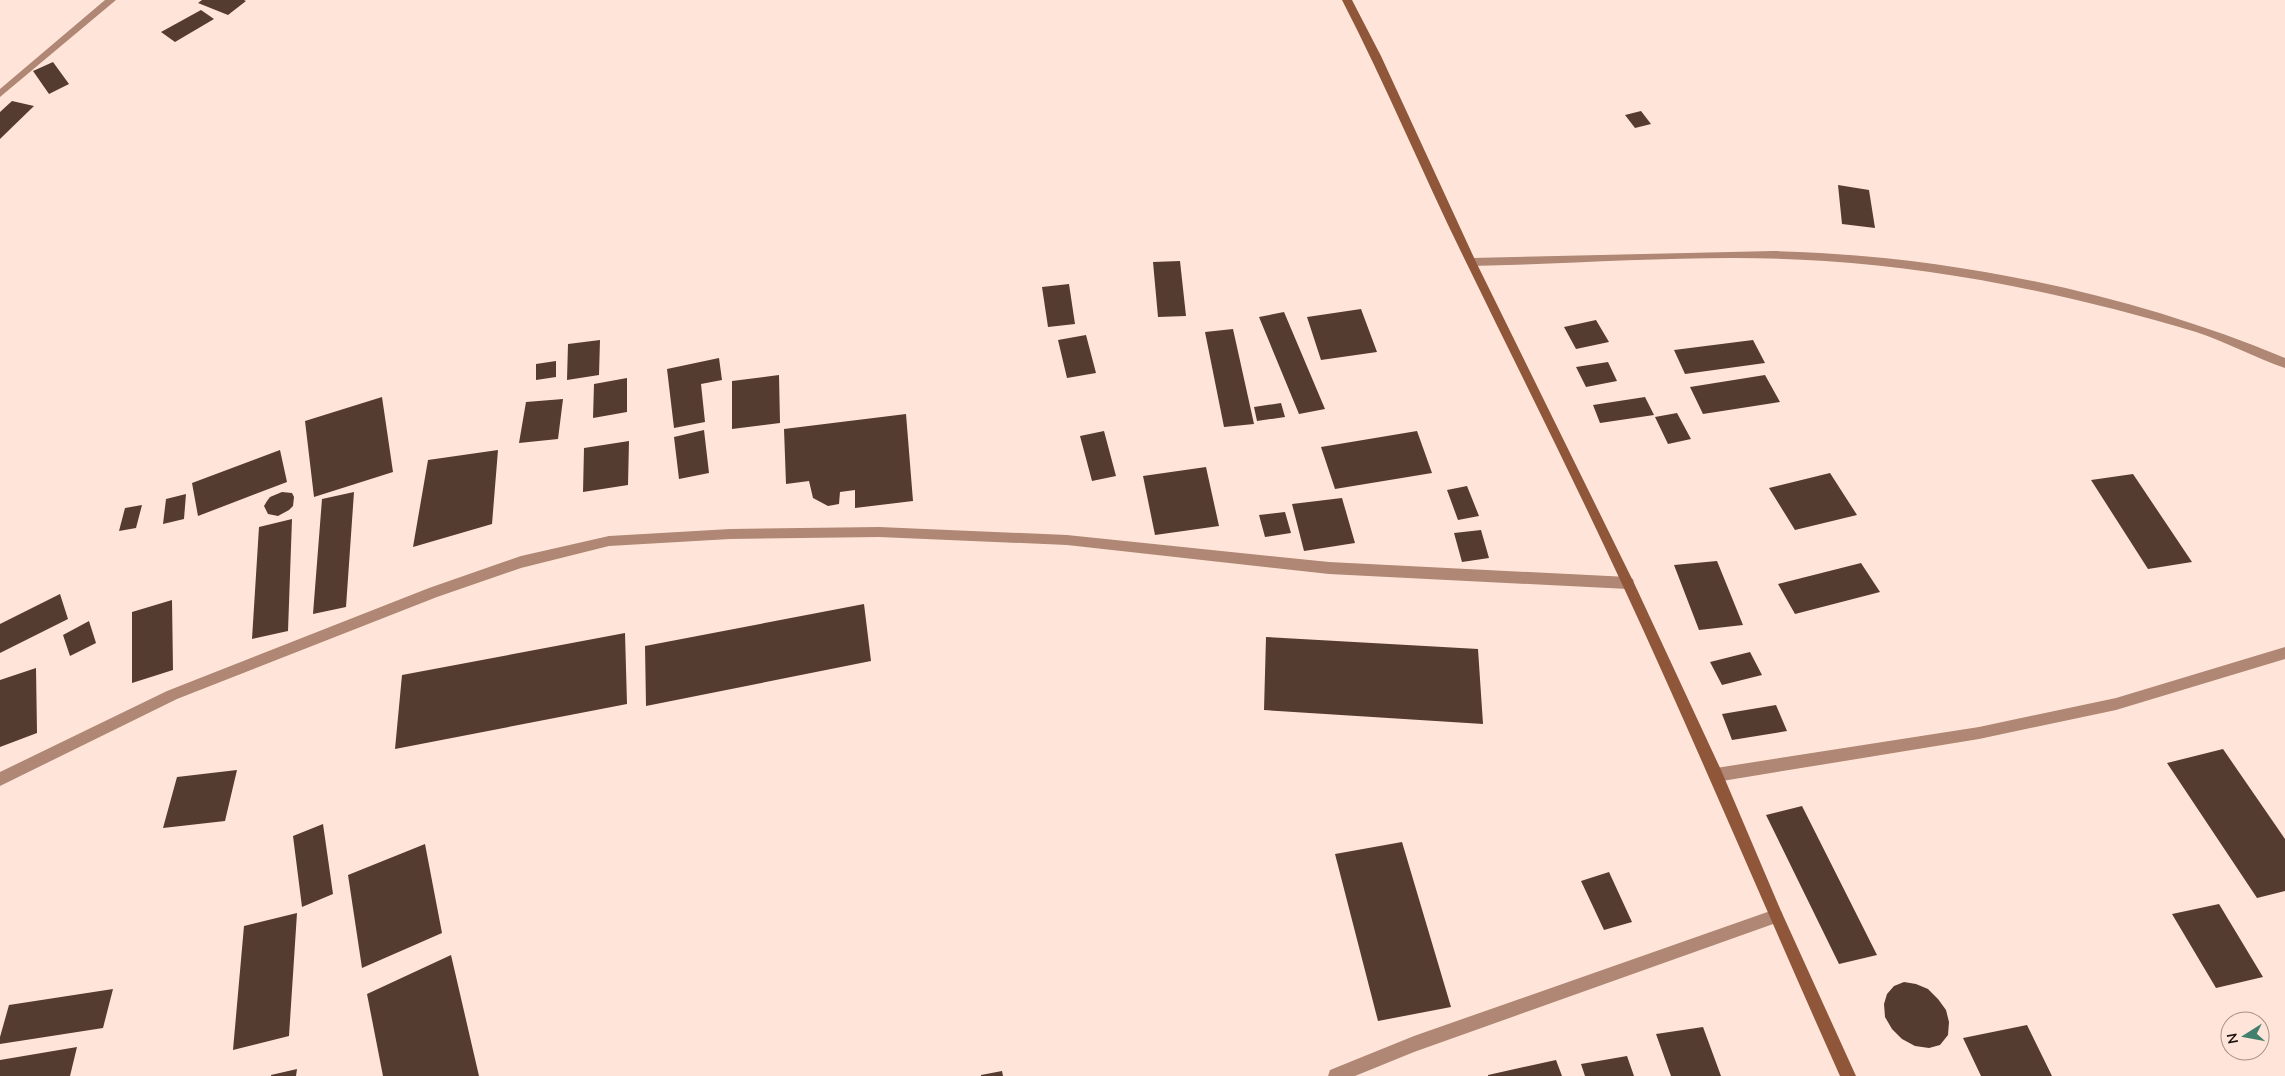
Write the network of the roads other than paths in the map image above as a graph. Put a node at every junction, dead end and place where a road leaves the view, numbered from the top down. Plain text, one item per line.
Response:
1 (111, 0) edge
2 (1347, 0) edge
3 (0, 94) edge
4 (1471, 262) junction
5 (2285, 363) edge
6 (1628, 583) junction
7 (2285, 653) edge
8 (1716, 775) junction
9 (0, 779) edge
10 (1776, 916) junction
11 (1336, 1076) edge
12 (1848, 1076) edge

1 - 3 street
2 - 4 street
4 - 5 street
4 - 6 street
6 - 8 street
6 - 9 street
7 - 8 street
8 - 10 street
10 - 11 street
10 - 12 street

